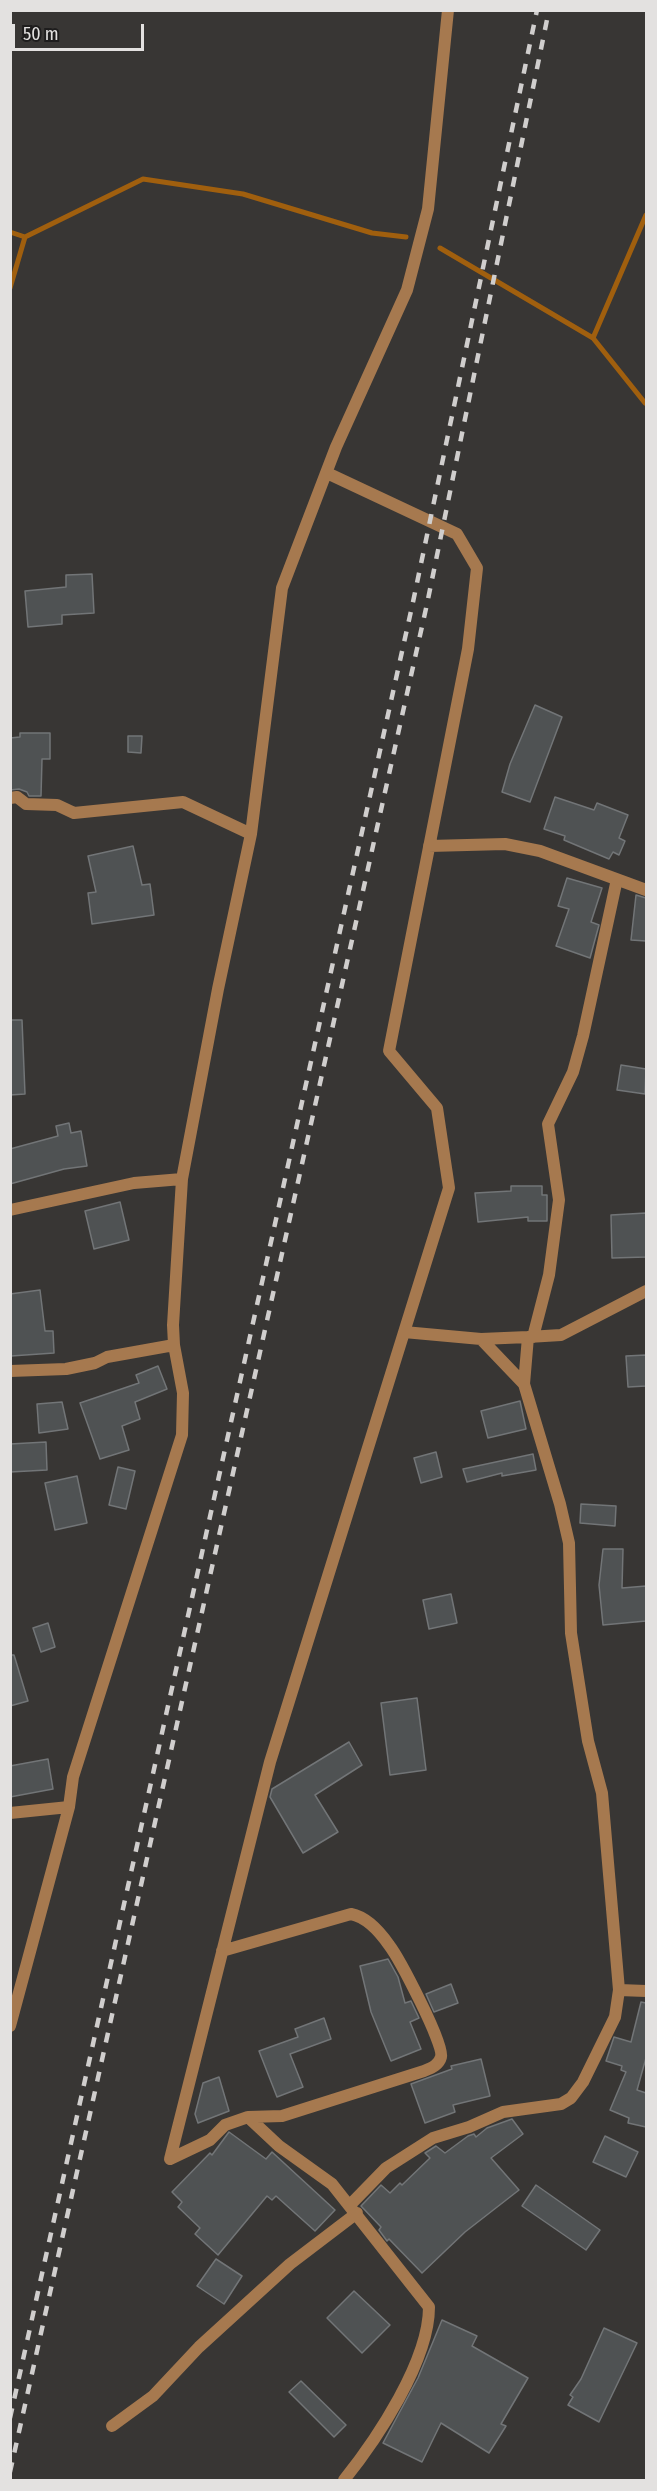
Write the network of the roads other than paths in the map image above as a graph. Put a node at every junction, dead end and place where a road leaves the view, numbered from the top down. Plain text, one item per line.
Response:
1 (447, 10) edge
2 (327, 473) junction
3 (10, 798) edge
4 (251, 834) junction
5 (429, 846) junction
6 (617, 879) junction
7 (646, 890) edge
8 (182, 1179) junction
9 (10, 1210) edge
10 (646, 1291) edge
11 (404, 1332) junction
12 (530, 1337) junction
13 (481, 1339) junction
14 (174, 1345) junction
15 (10, 1371) edge
16 (524, 1384) junction
17 (69, 1807) junction
18 (10, 1813) edge
19 (222, 1951) junction
20 (619, 1990) junction
21 (646, 1991) edge
22 (10, 2026) edge
23 (248, 2117) junction
24 (353, 2209) junction
25 (112, 2426) dead end
26 (344, 2481) edge

1 - 2 street
2 - 4 street
2 - 5 street
3 - 4 street
4 - 8 street
5 - 6 street
5 - 11 street
6 - 7 street
6 - 12 street
8 - 9 street
8 - 14 street
10 - 12 street
11 - 13 street
11 - 19 street
12 - 13 street
12 - 16 street
13 - 16 street
14 - 15 street
14 - 17 street
16 - 20 street
17 - 18 street
17 - 22 street
19 - 23 street
19 - 23 street
20 - 21 street
20 - 24 street
23 - 24 street
24 - 25 street
24 - 26 street

